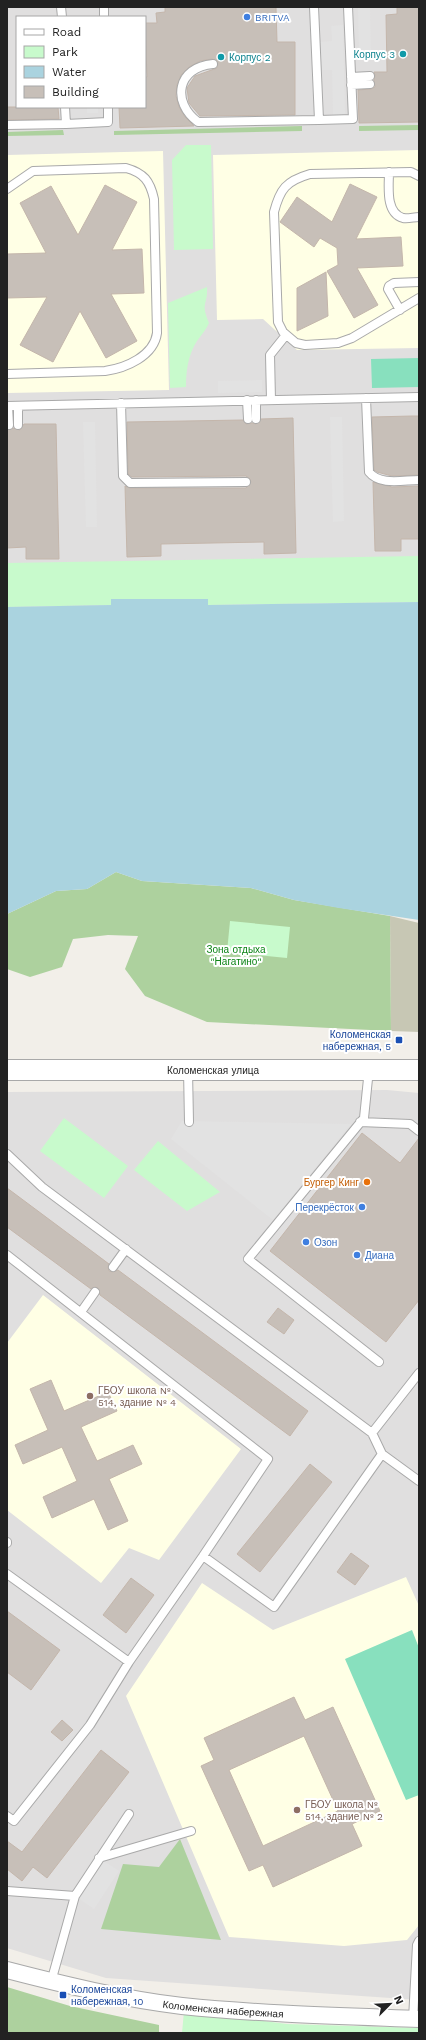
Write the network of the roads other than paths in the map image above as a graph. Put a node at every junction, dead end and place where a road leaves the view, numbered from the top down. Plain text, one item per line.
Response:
1 (314, 7) edge
2 (348, 7) edge
3 (213, 64) dead end
4 (370, 80) dead end
5 (351, 81) junction
6 (65, 108) edge
7 (108, 108) edge
8 (319, 120) junction
9 (66, 124) junction
10 (7, 125) edge
11 (389, 172) junction
12 (419, 176) edge
13 (7, 189) edge
14 (419, 217) edge
15 (419, 282) edge
16 (419, 298) edge
17 (400, 310) junction
18 (286, 335) junction
19 (7, 374) edge
20 (419, 397) edge
21 (366, 398) junction
22 (247, 400) junction
23 (256, 400) junction
24 (271, 400) junction
25 (120, 403) junction
26 (8, 406) edge
27 (18, 406) junction
28 (248, 419) dead end
29 (256, 419) dead end
30 (9, 425) dead end
31 (18, 425) dead end
32 (419, 480) edge
33 (246, 482) dead end
34 (369, 1068) junction
35 (7, 1070) edge
36 (188, 1070) junction
37 (419, 1070) edge
38 (190, 1122) dead end
39 (360, 1122) junction
40 (419, 1131) edge
41 (7, 1154) edge
42 (126, 1249) junction
43 (7, 1255) edge
44 (113, 1267) dead end
45 (95, 1292) dead end
46 (81, 1312) junction
47 (379, 1362) dead end
48 (419, 1373) edge
49 (372, 1433) junction
50 (382, 1454) junction
51 (419, 1481) edge
52 (203, 1556) junction
53 (7, 1574) edge
54 (129, 1662) junction
55 (129, 1814) dead end
56 (7, 1816) edge
57 (191, 1831) dead end
58 (99, 1858) junction
59 (7, 1891) edge
60 (75, 1896) junction
61 (419, 1942) edge
62 (7, 1970) edge
63 (51, 1982) junction
64 (416, 2019) edge

1 - 8 lane
2 - 5 lane
3 - 8 lane
4 - 5 lane
5 - 8 lane
6 - 9 lane
7 - 9 lane
9 - 10 lane
11 - 12 lane
11 - 14 lane
11 - 18 lane
13 - 19 lane
15 - 17 lane
16 - 17 lane
17 - 18 lane
18 - 24 lane
20 - 21 lane
21 - 24 lane
21 - 32 lane
22 - 23 lane
22 - 25 lane
22 - 28 lane
23 - 24 lane
23 - 29 lane
25 - 27 lane
25 - 33 lane
26 - 27 lane
26 - 30 lane
27 - 31 lane
34 - 36 street, Коломенская улица
34 - 37 street, Коломенская улица
34 - 39 lane
35 - 36 street, Коломенская улица
36 - 38 lane
39 - 40 lane
39 - 47 lane
41 - 42 lane
42 - 44 lane
42 - 49 lane
43 - 46 lane
45 - 46 lane
46 - 52 lane
48 - 49 lane
49 - 50 lane
50 - 51 lane
50 - 52 lane
52 - 54 lane
53 - 54 lane
54 - 56 lane
55 - 58 lane
57 - 58 lane
58 - 60 lane
59 - 60 lane
60 - 63 lane
61 - 64 lane
62 - 63 street, Коломенская набережная
63 - 64 street, Коломенская набережная

